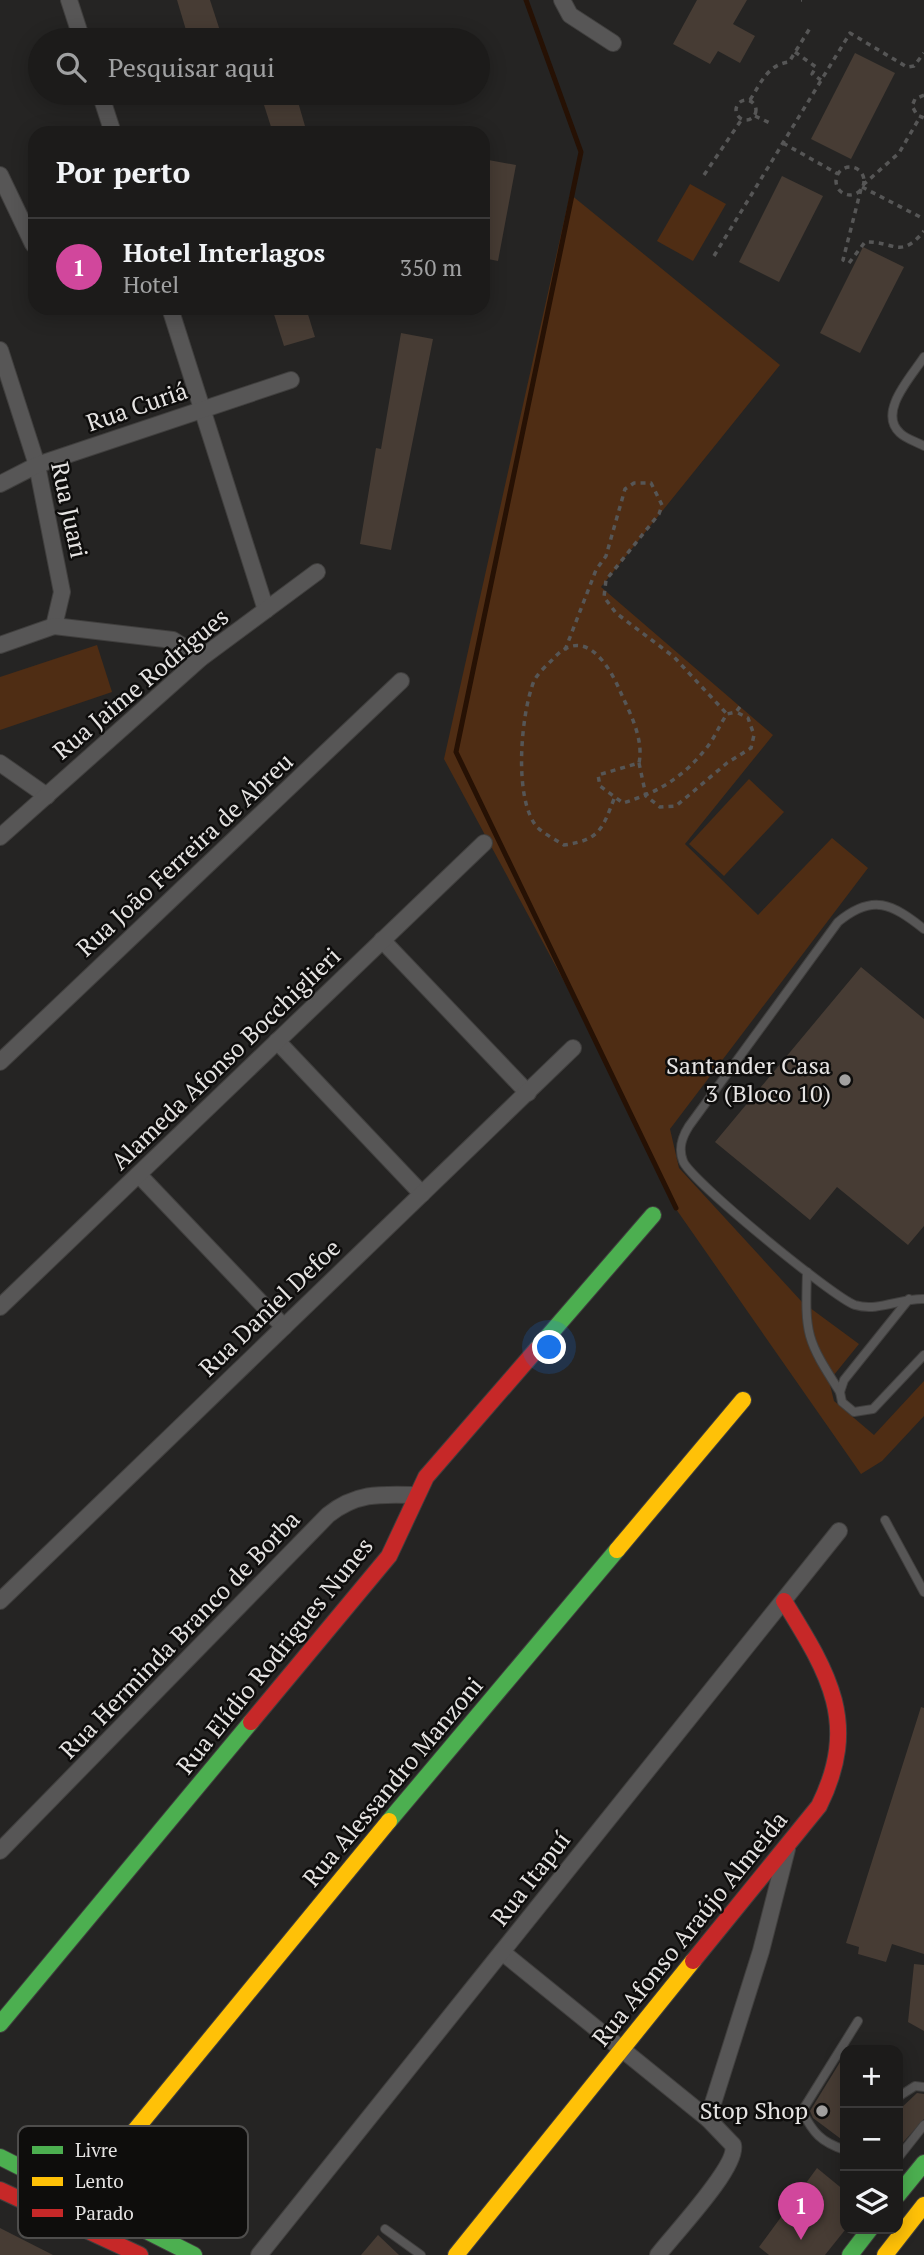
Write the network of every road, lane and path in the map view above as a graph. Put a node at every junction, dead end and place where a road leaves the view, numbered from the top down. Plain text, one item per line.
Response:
1 (69, 0) edge
2 (562, 0) edge
3 (78, 28) edge
4 (810, 28) dead end
5 (613, 43) dead end
6 (795, 52) junction
7 (924, 54) edge
8 (821, 80) junction
9 (924, 95) edge
10 (750, 100) junction
11 (104, 105) edge
12 (754, 116) junction
13 (922, 118) edge
14 (742, 120) junction
15 (772, 124) dead end
16 (111, 126) edge
17 (783, 143) junction
18 (838, 174) junction
19 (0, 175) edge
20 (704, 175) dead end
21 (862, 187) junction
22 (924, 219) edge
23 (924, 230) edge
24 (28, 234) edge
25 (715, 256) dead end
26 (172, 315) edge
27 (0, 350) edge
28 (924, 357) edge
29 (291, 380) dead end
30 (203, 409) junction
31 (924, 446) edge
32 (37, 465) junction
33 (0, 484) edge
34 (317, 572) dead end
35 (266, 610) junction
36 (54, 626) junction
37 (0, 645) edge
38 (565, 650) junction
39 (201, 658) junction
40 (401, 681) dead end
41 (742, 704) dead end
42 (736, 712) junction
43 (727, 714) junction
44 (0, 763) edge
45 (639, 763) junction
46 (47, 796) junction
47 (646, 796) junction
48 (614, 799) junction
49 (0, 837) edge
50 (484, 843) dead end
51 (924, 929) edge
52 (382, 940) junction
53 (277, 1041) junction
54 (573, 1048) dead end
55 (0, 1062) edge
56 (528, 1093) junction
57 (139, 1175) junction
58 (422, 1194) junction
59 (653, 1216) dead end
60 (807, 1272) junction
61 (909, 1299) junction
62 (924, 1299) edge
63 (0, 1307) edge
64 (284, 1327) junction
65 (924, 1356) edge
66 (840, 1392) junction
67 (743, 1400) dead end
68 (414, 1495) junction
69 (885, 1520) dead end
70 (839, 1531) dead end
71 (924, 1592) edge
72 (0, 1601) edge
73 (784, 1601) junction
74 (789, 1840) junction
75 (0, 1852) edge
76 (502, 1952) junction
77 (858, 2021) dead end
78 (0, 2024) edge
79 (622, 2049) junction
80 (924, 2087) edge
81 (903, 2094) edge
82 (708, 2119) junction
83 (924, 2125) edge
84 (138, 2126) edge
85 (840, 2148) edge
86 (903, 2152) edge
87 (0, 2157) edge
88 (924, 2163) edge
89 (18, 2166) edge
90 (903, 2189) edge
91 (0, 2190) edge
92 (18, 2199) edge
93 (924, 2205) edge
94 (385, 2229) dead end
95 (866, 2234) edge
96 (99, 2238) edge
97 (161, 2238) edge
98 (130, 2253) edge
99 (194, 2255) edge
100 (259, 2255) edge
101 (421, 2255) edge
102 (457, 2255) edge
103 (657, 2255) edge
104 (850, 2255) edge
105 (885, 2255) edge

1 - 3 street
2 - 5 street
4 - 6 path
6 - 8 path
6 - 10 path
7 - 8 path
8 - 17 path
9 - 13 path
10 - 12 path
10 - 14 path
11 - 16 street
12 - 14 path
12 - 15 path
13 - 21 path
14 - 20 path
17 - 18 path
17 - 25 path
18 - 21 path
18 - 21 path
19 - 24 street
21 - 22 path
21 - 23 path
26 - 30 street
27 - 32 street, Rua Juari
28 - 31 lane
29 - 30 street, Rua Curiá
30 - 32 street, Rua Curiá
30 - 35 street
32 - 33 street, Rua Curiá
32 - 36 street, Rua Juari
34 - 35 street, Rua Jaime Rodrigues
35 - 39 street, Rua Jaime Rodrigues
36 - 37 street
36 - 39 street
38 - 43 path
38 - 45 path
38 - 48 path
39 - 46 street, Rua Jaime Rodrigues
40 - 55 street, Rua João Ferreira de Abreu
41 - 42 path
42 - 43 path
42 - 47 path
43 - 47 path
44 - 46 street
45 - 47 path
45 - 48 path
46 - 49 street, Rua Jaime Rodrigues
47 - 48 path
50 - 52 street, Alameda Afonso Bocchiglieri
51 - 60 lane
52 - 53 street, Alameda Afonso Bocchiglieri
52 - 56 street
53 - 57 street, Alameda Afonso Bocchiglieri
53 - 58 street
54 - 56 street, Rua Daniel Defoe
56 - 58 street, Rua Daniel Defoe
57 - 63 street, Alameda Afonso Bocchiglieri
57 - 64 street
58 - 64 street, Rua Daniel Defoe
59 - 68 street, Rua Elídio Rodrigues Nunes
60 - 61 lane
60 - 66 lane
61 - 62 lane
61 - 66 lane
64 - 72 street, Rua Daniel Defoe
65 - 66 lane
67 - 84 street, Rua Alessandro Manzoni
68 - 75 street, Rua Herminda Branco de Borba
68 - 78 street, Rua Elídio Rodrigues Nunes
69 - 71 lane
70 - 73 street, Rua Itapuí
73 - 74 street, Rua Afonso Araújo Almeida
73 - 76 street, Rua Itapuí
74 - 79 street, Rua Afonso Araújo Almeida
74 - 82 street
76 - 79 street
76 - 100 street, Rua Itapuí
77 - 85 lane
79 - 82 street
79 - 102 street, Rua Afonso Araújo Almeida
80 - 81 lane
82 - 103 street
83 - 86 lane
87 - 89 street
88 - 90 street
91 - 92 street
93 - 105 street
94 - 101 lane
95 - 104 street
96 - 98 street
97 - 99 street

